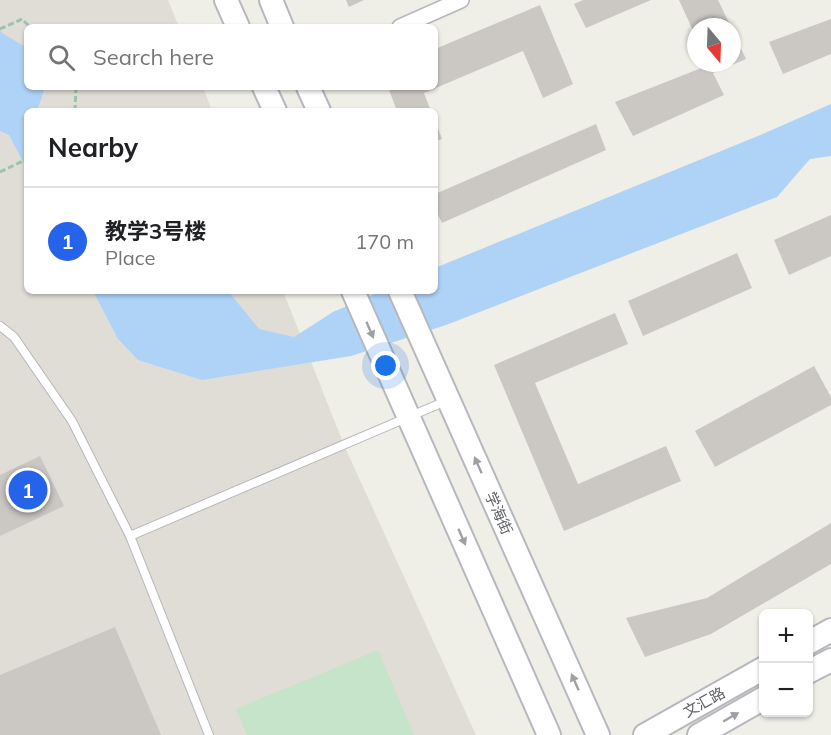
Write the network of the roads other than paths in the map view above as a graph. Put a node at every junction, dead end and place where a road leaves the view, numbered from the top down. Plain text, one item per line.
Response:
1 (226, 0) edge
2 (271, 0) edge
3 (461, 0) edge
4 (237, 24) edge
5 (281, 24) edge
6 (407, 24) edge
7 (265, 90) edge
8 (309, 90) edge
9 (274, 108) edge
10 (318, 108) edge
11 (354, 294) edge
12 (401, 294) edge
13 (0, 326) edge
14 (449, 400) junction
15 (409, 417) junction
16 (130, 536) junction
17 (831, 630) edge
18 (813, 640) edge
19 (831, 660) edge
20 (813, 669) edge
21 (759, 671) edge
22 (759, 701) edge
23 (209, 735) edge
24 (549, 735) edge
25 (598, 735) edge
26 (645, 735) edge
27 (699, 735) edge

1 - 4 main road
2 - 5 main road
3 - 6 street
7 - 9 main road
8 - 10 main road
11 -> 15 main road
12 - 14 main road, 学海街
13 - 16 lane
14 - 15 lane
25 -> 14 main road, 学海街
15 - 16 lane
15 -> 24 main road
16 - 23 lane
17 - 18 main road
19 - 20 main road
21 - 26 main road, 文汇路
27 -> 22 main road, 文汇路

